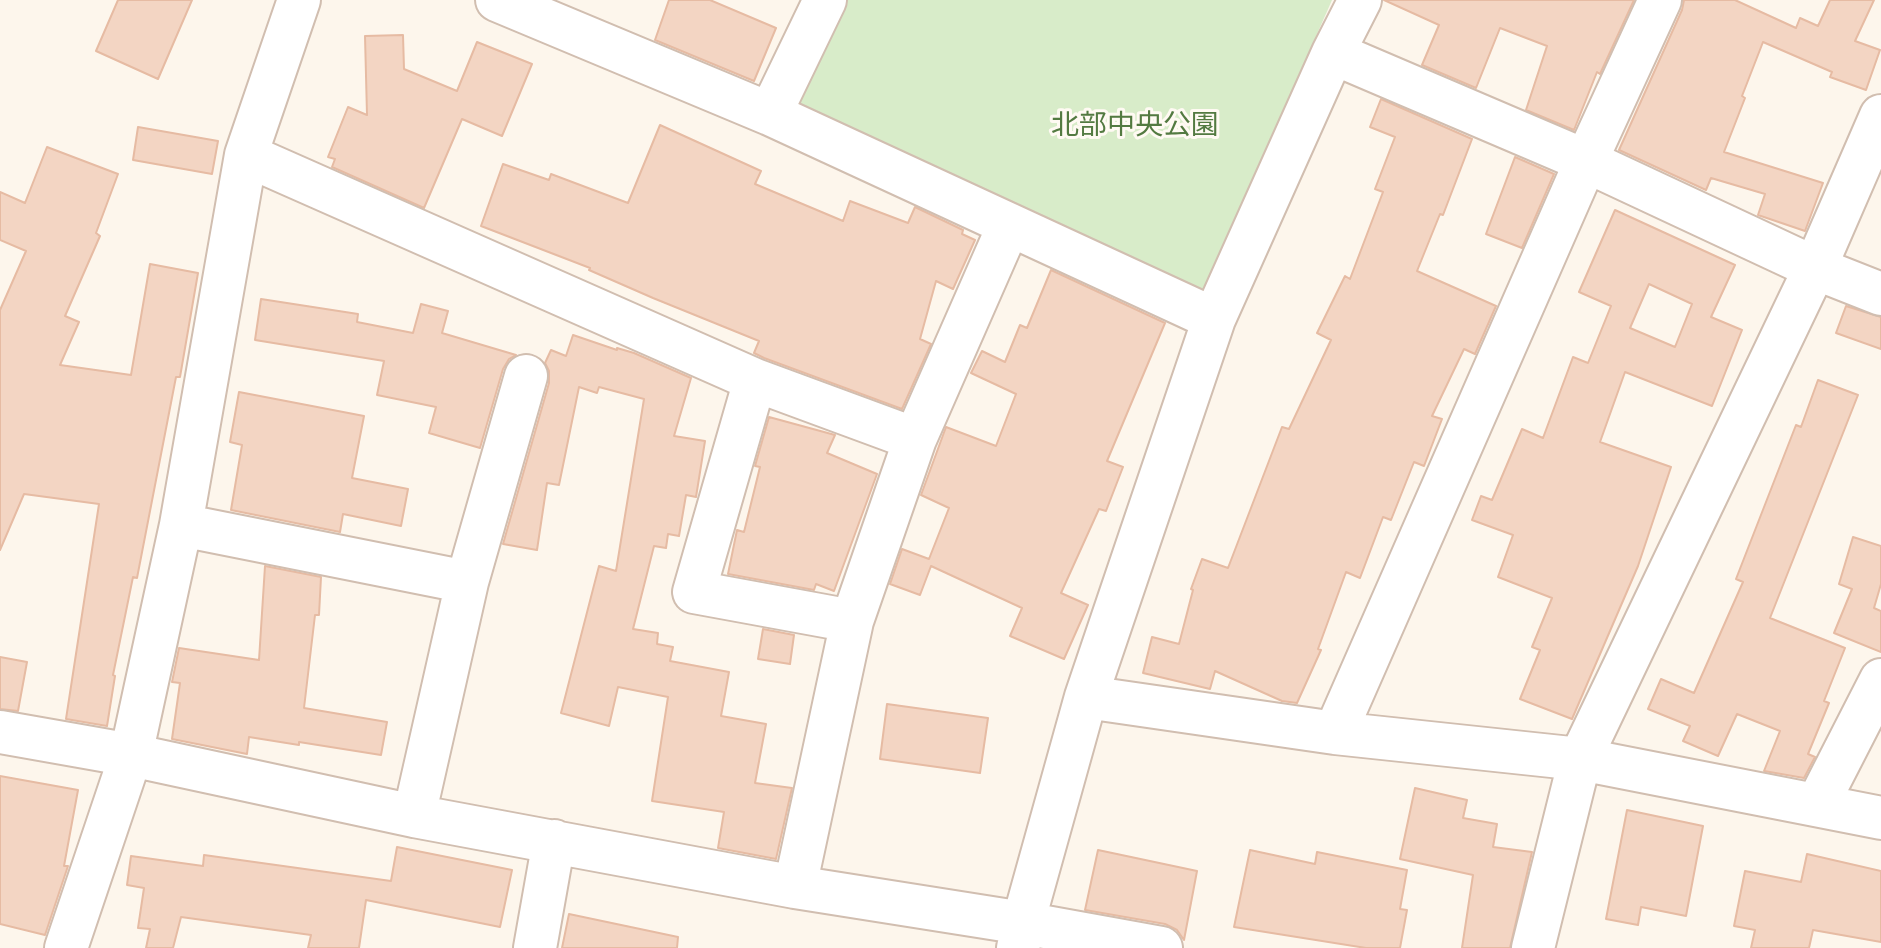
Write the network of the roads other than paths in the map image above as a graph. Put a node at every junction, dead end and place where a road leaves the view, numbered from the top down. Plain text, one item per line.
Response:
1 (299, 0) edge
2 (497, 0) edge
3 (825, 0) edge
4 (1360, 0) edge
5 (1660, 0) edge
6 (557, 12) edge
7 (1333, 53) junction
8 (770, 114) junction
9 (1881, 116) edge
10 (246, 155) junction
11 (1586, 161) junction
12 (1009, 225) junction
13 (1815, 268) junction
14 (1881, 294) edge
15 (1214, 319) junction
16 (526, 376) dead end
17 (755, 380) junction
18 (915, 439) junction
19 (181, 525) junction
20 (467, 582) junction
21 (852, 621) junction
22 (1881, 680) edge
23 (1086, 697) junction
24 (0, 732) edge
25 (1335, 733) junction
26 (131, 755) junction
27 (1580, 759) junction
28 (1817, 805) junction
29 (414, 816) junction
30 (1881, 818) edge
31 (554, 841) junction
32 (795, 887) junction
33 (1020, 935) edge
34 (66, 948) edge
35 (535, 948) edge
36 (1161, 948) edge
37 (1533, 948) edge

1 - 10 street
2 - 6 street
3 - 8 street
4 - 7 street
5 - 11 street
6 - 8 street
7 - 11 street
7 - 15 street
8 - 12 street
9 - 13 street
10 - 17 street
10 - 19 street
11 - 13 street
11 - 25 street
12 - 15 street
12 - 18 street
13 - 14 street
13 - 27 street
15 - 23 street
16 - 20 street
17 - 18 street
17 - 21 street
18 - 21 street
19 - 20 street
19 - 26 street
20 - 29 street
21 - 32 street
22 - 28 street
23 - 25 street
23 - 33 street
24 - 26 street
25 - 27 street
26 - 29 street
26 - 34 street
27 - 28 street
27 - 37 street
28 - 30 street
29 - 31 street
31 - 32 street
31 - 35 street
32 - 33 street
33 - 36 street

